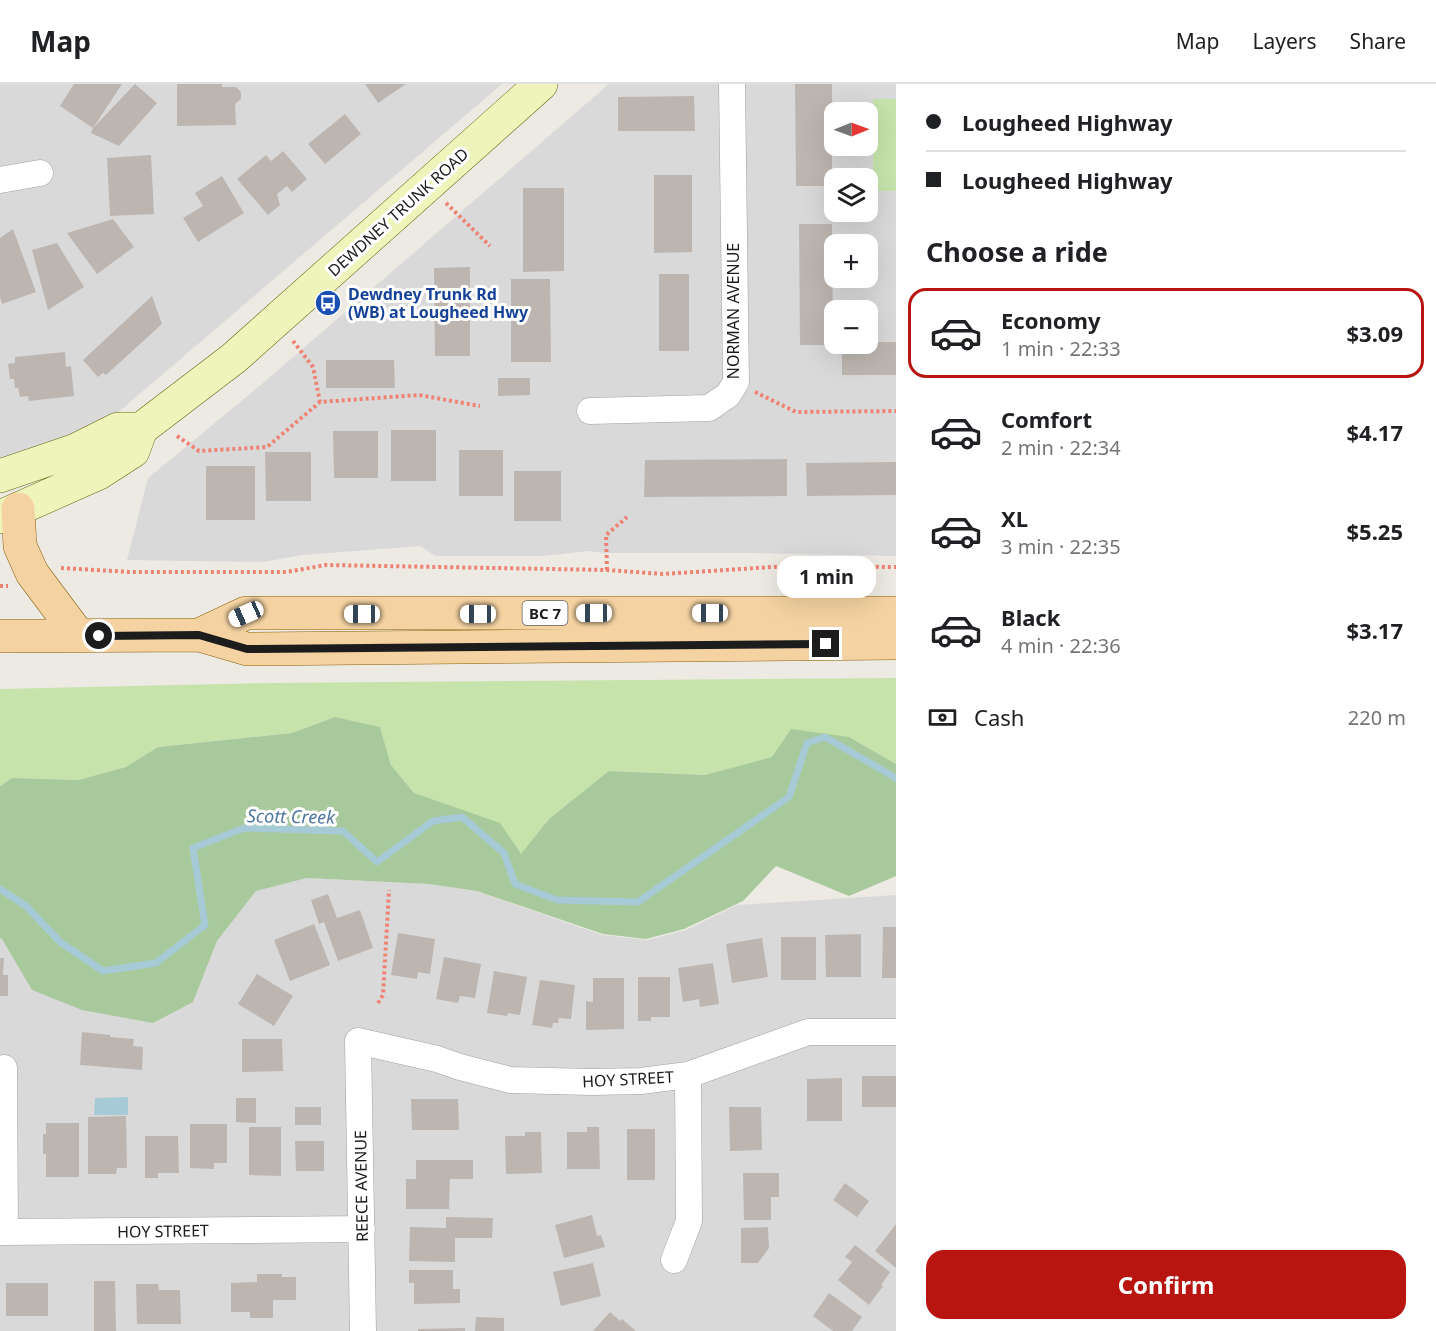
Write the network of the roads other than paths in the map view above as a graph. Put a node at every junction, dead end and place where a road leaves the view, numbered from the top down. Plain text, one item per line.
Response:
1 (541, 84) edge
2 (732, 84) edge
3 (40, 173) dead end
4 (0, 180) edge
5 (590, 411) dead end
6 (147, 424) junction
7 (0, 476) edge
8 (9, 513) edge
9 (896, 613) edge
10 (199, 635) junction
11 (0, 636) edge
12 (79, 636) junction
13 (896, 643) edge
14 (896, 1032) edge
15 (358, 1041) joint
16 (4, 1068) dead end
17 (688, 1075) junction
18 (362, 1229) junction
19 (3, 1232) edge
20 (674, 1260) dead end
21 (363, 1331) edge

1 - 6 main road, DEWDNEY TRUNK ROAD
2 - 5 street, NORMAN AVENUE
3 - 4 street
6 - 7 main road
6 - 8 main road, DEWDNEY TRUNK ROAD
8 - 12 main road
9 - 10 main road, BC 7
10 - 12 main road, BC 7
10 - 13 main road, BC 7
11 - 12 main road, BC 7
14 - 17 street, HOY STREET
15 - 17 street, HOY STREET
15 - 18 street, REECE AVENUE
16 - 19 street
17 - 20 street
18 - 19 street, HOY STREET
18 - 21 street, REECE AVENUE

